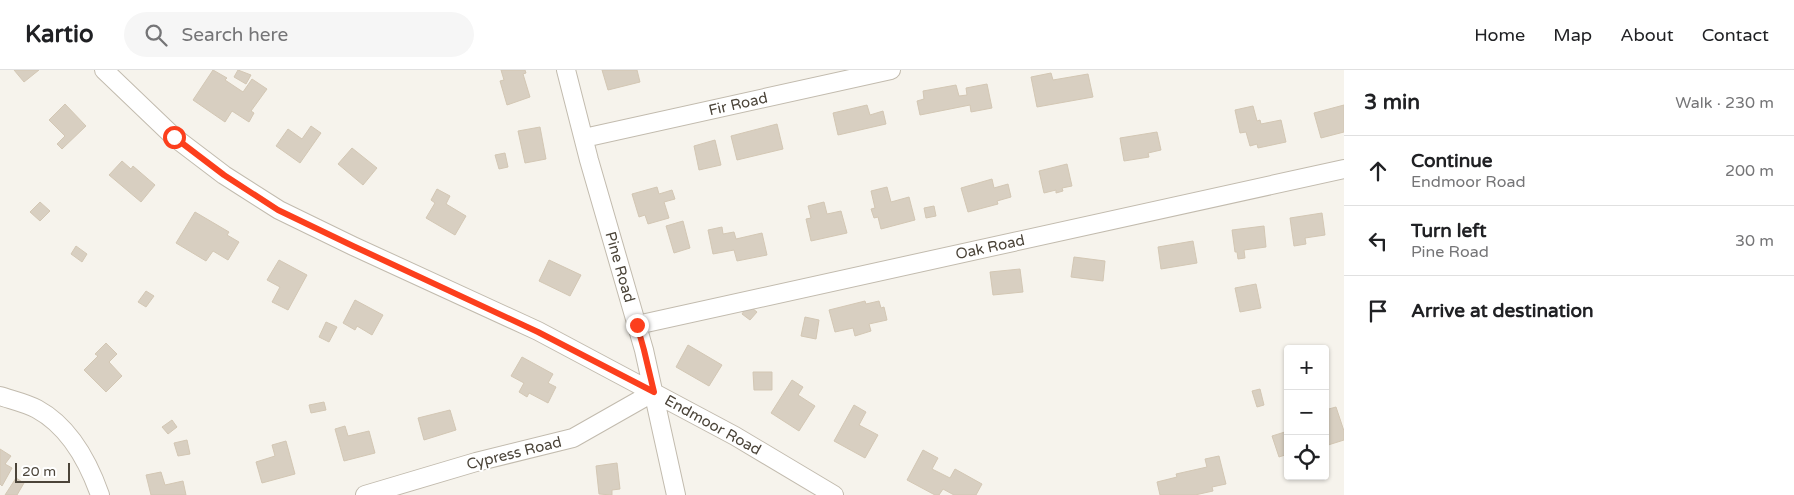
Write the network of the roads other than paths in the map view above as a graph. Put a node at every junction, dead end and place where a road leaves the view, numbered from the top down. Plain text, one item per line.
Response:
1 (104, 70) edge
2 (566, 70) edge
3 (880, 71) edge
4 (584, 138) junction
5 (1344, 168) edge
6 (637, 325) junction
7 (654, 392) junction
8 (0, 396) edge
9 (100, 495) edge
10 (365, 495) edge
11 (676, 495) edge
12 (834, 495) edge

1 - 7 street, Endmoor Road
2 - 4 street, Pine Road
3 - 4 street, Fir Road
4 - 6 street, Pine Road
5 - 6 street, Oak Road
6 - 7 street, Pine Road
7 - 10 street, Cypress Road
7 - 11 street, Pine Road
7 - 12 street, Endmoor Road
8 - 9 street

